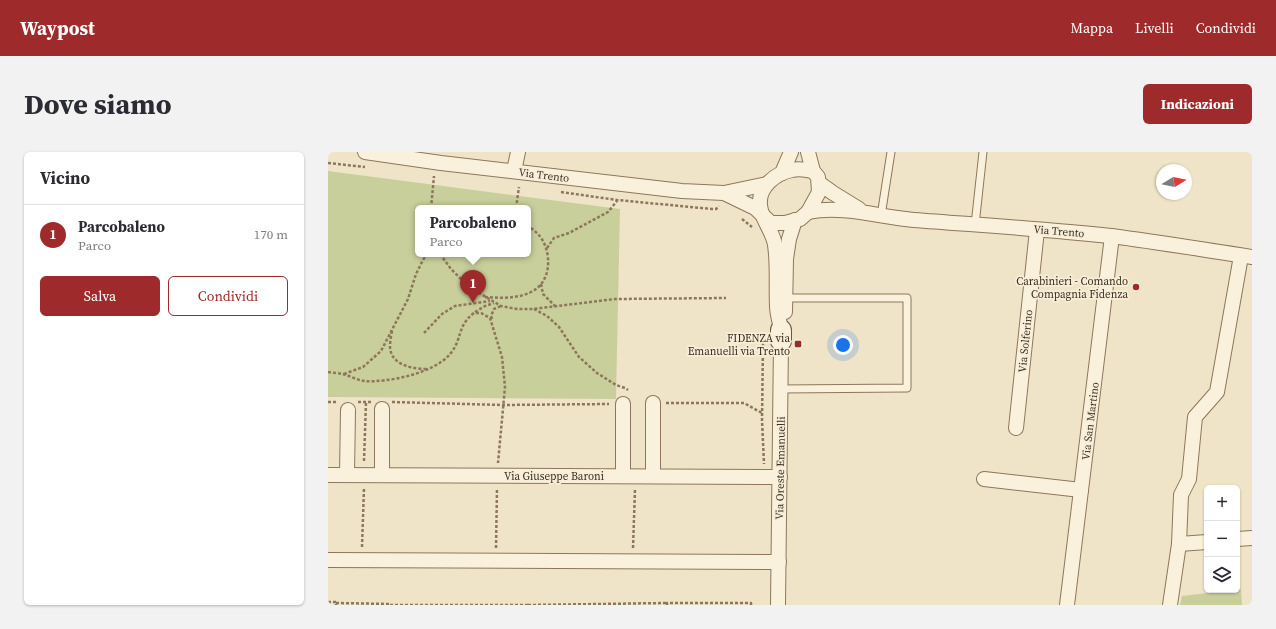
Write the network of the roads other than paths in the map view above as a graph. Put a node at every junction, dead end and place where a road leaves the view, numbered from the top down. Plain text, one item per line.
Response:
1 (365, 152) edge
2 (518, 152) edge
3 (791, 152) edge
4 (808, 152) edge
5 (891, 152) edge
6 (983, 152) edge
7 (392, 154) edge
8 (514, 171) junction
9 (782, 173) junction
10 (816, 177) junction
11 (767, 184) junction
12 (722, 200) junction
13 (808, 212) junction
14 (865, 212) junction
15 (763, 215) junction
16 (881, 216) junction
17 (795, 220) junction
18 (974, 225) junction
19 (1037, 230) junction
20 (1112, 236) junction
21 (1247, 256) edge
22 (782, 298) junction
23 (781, 389) junction
24 (653, 403) road end
25 (380, 404) road end
26 (623, 404) road end
27 (347, 405) road end
28 (1016, 428) dead end
29 (328, 475) edge
30 (347, 475) junction
31 (382, 475) junction
32 (623, 476) junction
33 (653, 476) junction
34 (780, 477) junction
35 (984, 479) dead end
36 (1081, 490) junction
37 (1252, 538) edge
38 (1240, 539) edge
39 (1204, 542) edge
40 (1179, 544) junction
41 (328, 560) edge
42 (779, 562) junction
43 (778, 605) edge
44 (1067, 605) edge
45 (1170, 605) edge

1 - 7 street, Via Trento
2 - 8 street
3 - 9 street
4 - 10 street
5 - 16 lane
6 - 18 lane
7 - 8 street, Via Trento
8 - 12 street, Via Trento
9 - 10 street
9 - 11 street
10 - 13 street
10 - 14 street
11 - 12 street
11 - 15 street
12 - 15 street
13 - 14 street
13 - 17 street
14 - 16 street, Via Trento
15 - 17 street
15 - 22 street, Via Oreste Emanuelli
16 - 18 street, Via Trento
17 - 22 street, Via Oreste Emanuelli
18 - 19 street, Via Trento
19 - 20 street, Via Trento
19 - 28 street, Via Solferino
20 - 21 street, Via Trento
20 - 36 street, Via San Martino
21 - 40 street
22 - 23 street, Via Oreste Emanuelli
22 - 23 lane
23 - 34 street, Via Oreste Emanuelli
24 - 33 street
25 - 31 street
26 - 32 street
27 - 30 street
29 - 30 street, Via Giuseppe Baroni
30 - 31 street, Via Giuseppe Baroni
31 - 32 street, Via Giuseppe Baroni
32 - 33 street, Via Giuseppe Baroni
33 - 34 street, Via Giuseppe Baroni
34 - 42 street, Via Oreste Emanuelli
35 - 36 street
36 - 44 street, Via San Martino
37 - 38 street
39 - 40 street
40 - 45 street
41 - 42 street
42 - 43 street, Via Oreste Emanuelli

